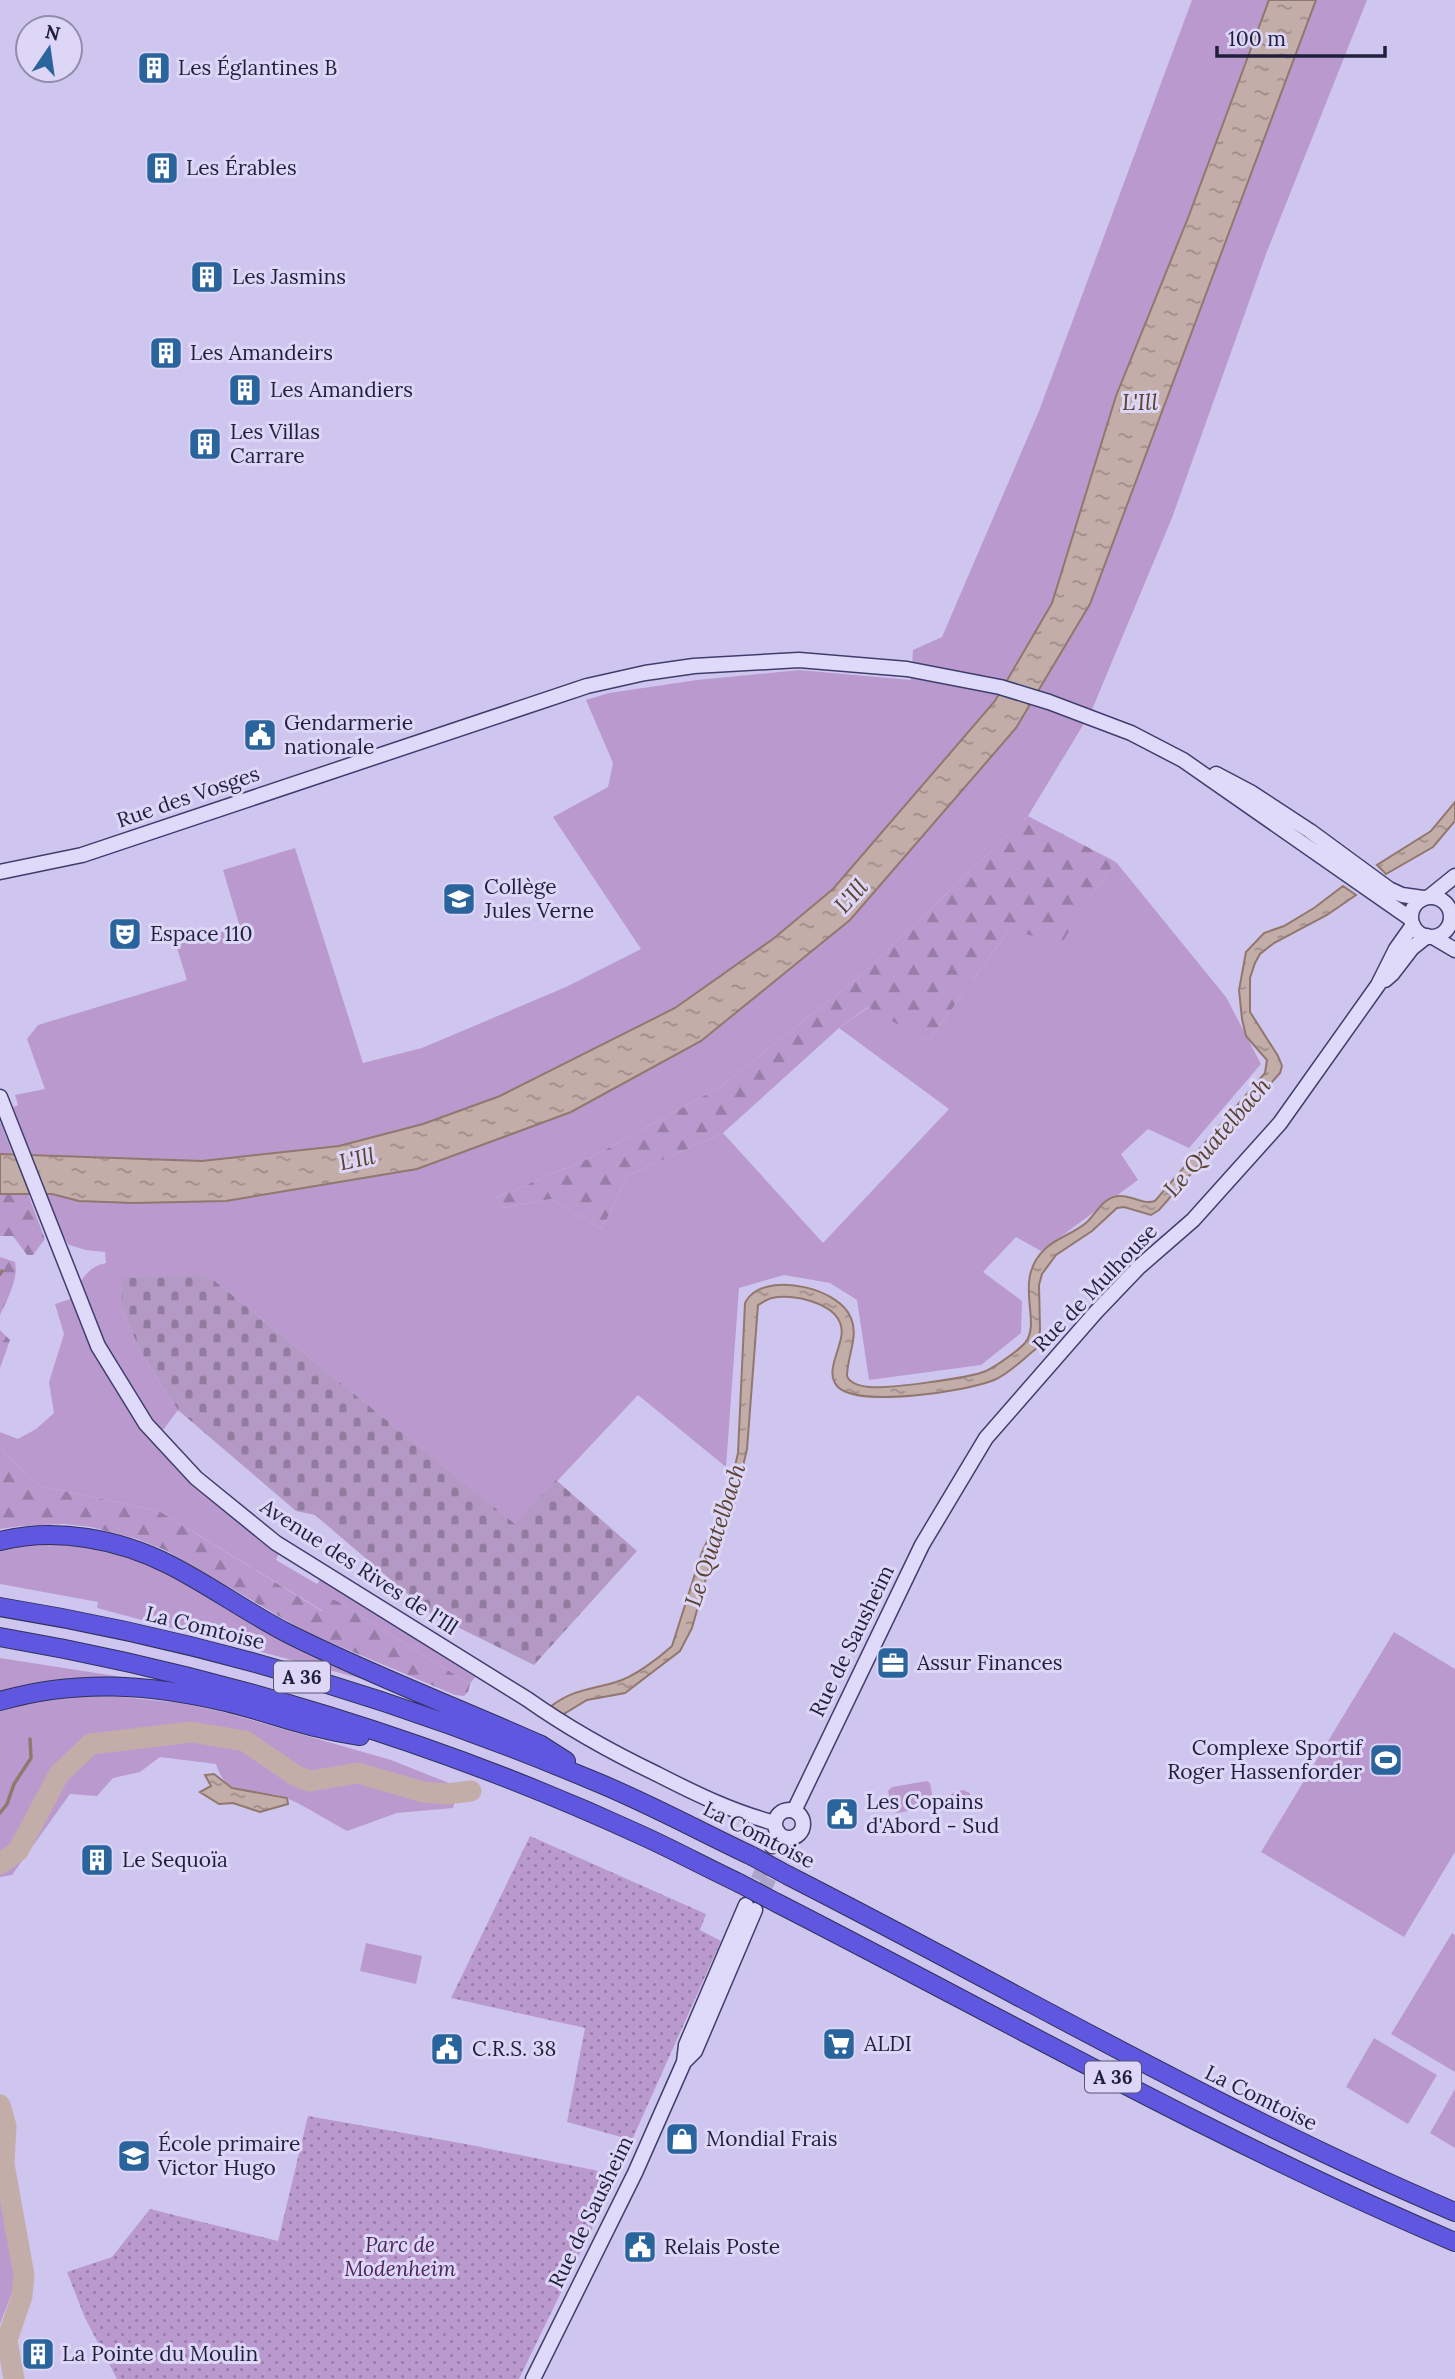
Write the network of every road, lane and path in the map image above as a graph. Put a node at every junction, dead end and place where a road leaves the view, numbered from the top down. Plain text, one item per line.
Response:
1 (0, 873) edge
2 (1455, 876) edge
3 (1376, 887) junction
4 (1426, 897) junction
5 (1453, 913) edge
6 (1412, 922) junction
7 (1430, 937) junction
8 (1455, 950) edge
9 (1378, 985) junction
10 (0, 1097) edge
11 (952, 1492) joint
12 (0, 1541) edge
13 (0, 1607) edge
14 (0, 1637) edge
15 (0, 1701) edge
16 (400, 1740) junction
17 (595, 1781) junction
18 (794, 1811) junction
19 (779, 1838) junction
20 (751, 1908) tunnel mouth
21 (1455, 2212) edge
22 (1455, 2242) edge
23 (533, 2379) edge

1 - 3 main road, Rue des Vosges
2 - 4 main road
3 - 4 main road
3 - 6 main road
4 - 5 main road
4 - 6 main road
5 - 7 main road
6 - 7 main road
6 - 9 main road, Rue de Mulhouse
7 - 8 main road
7 - 9 main road, Rue de Mulhouse
9 - 11 main road, Rue de Mulhouse
10 - 19 main road, Avenue des Rives de l'Ill
11 - 18 main road, Rue de Sausheim
12 - 17 highway
13 - 17 highway, La Comtoise / A 36
14 - 16 highway, A 36
15 - 16 highway
16 - 22 highway, A 36, bridge
17 - 21 highway, La Comtoise / A 36, bridge
18 - 19 main road
18 - 19 main road
20 - 23 main road, Rue de Sausheim

